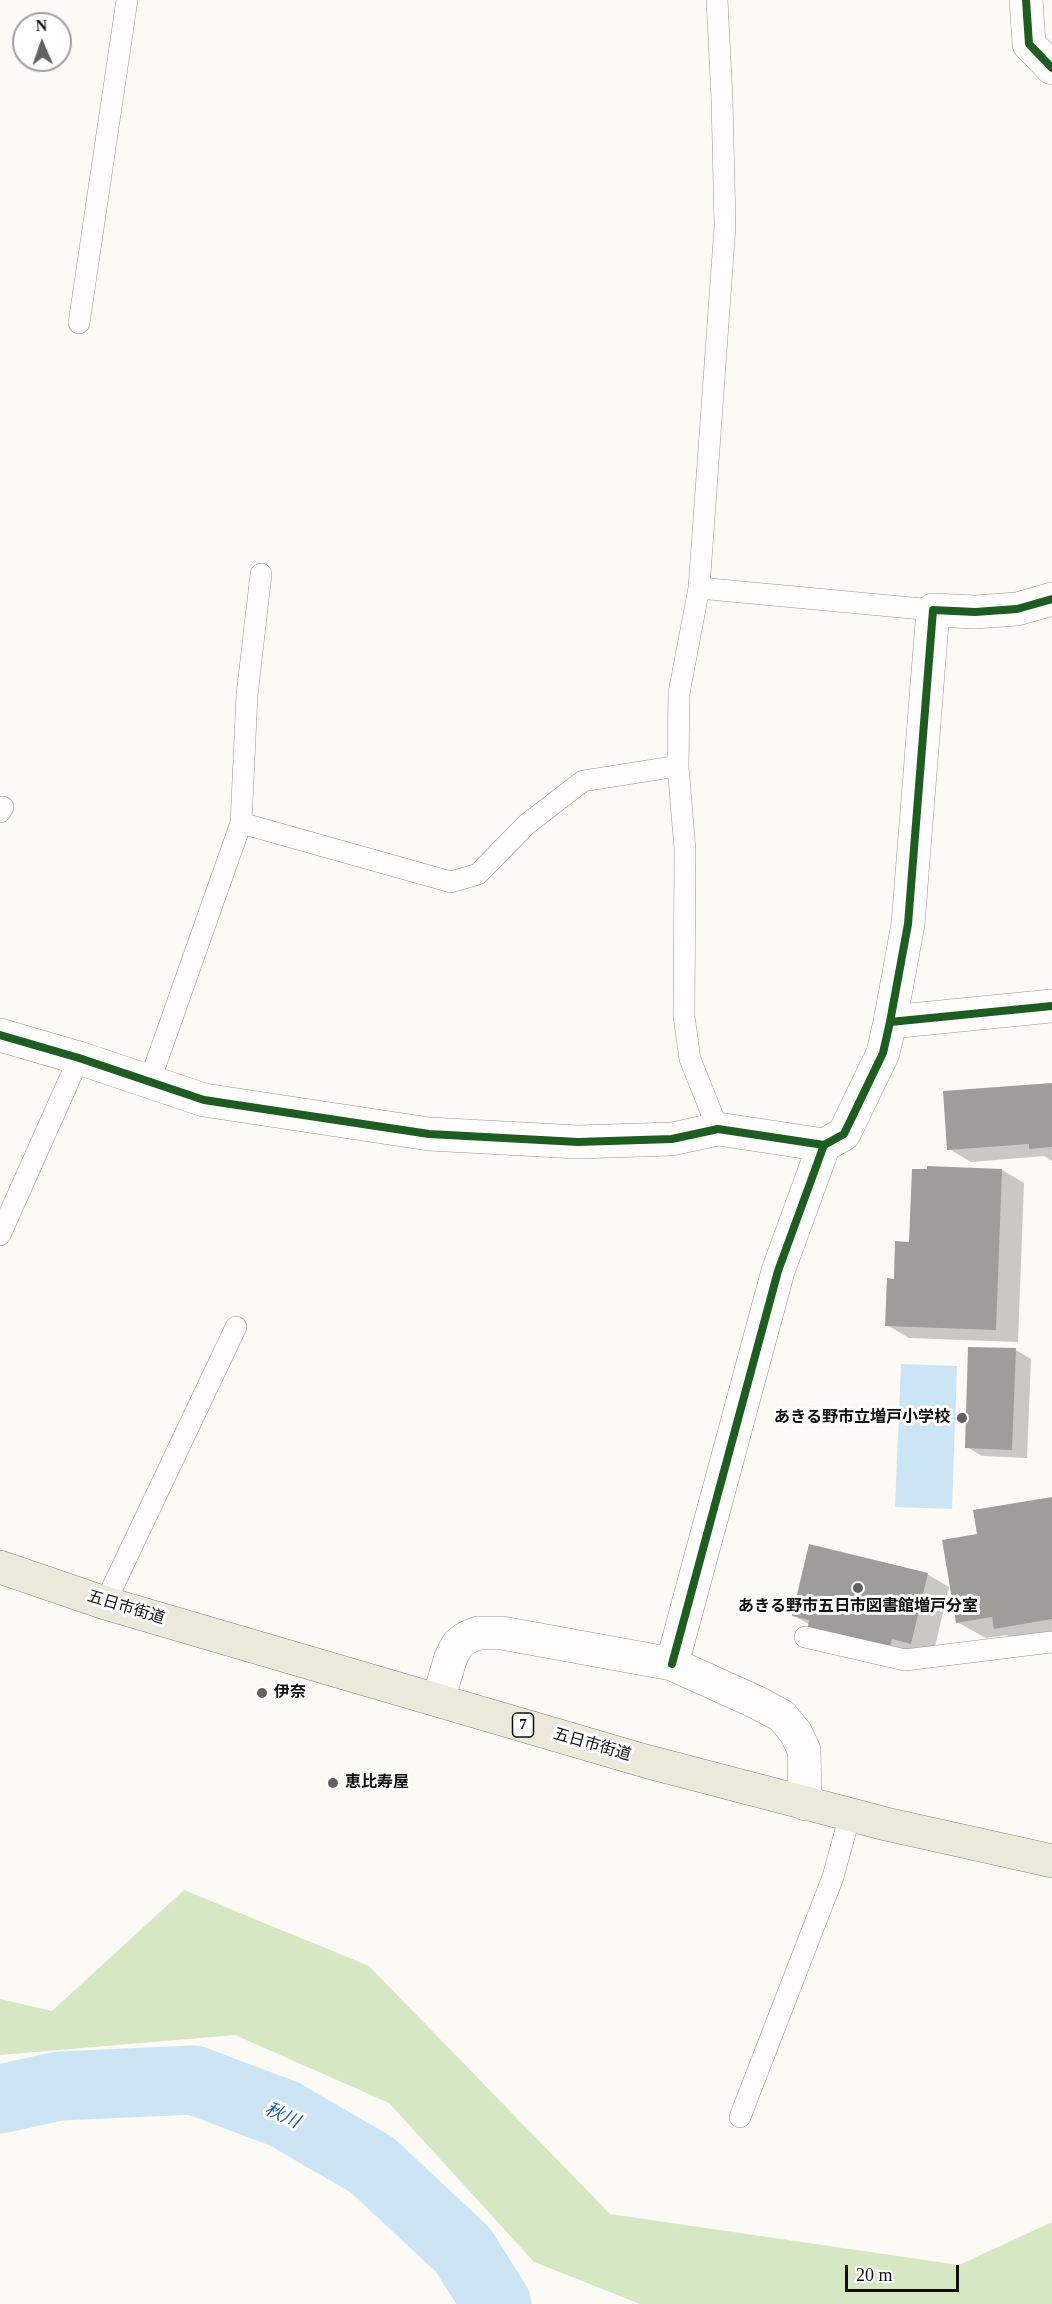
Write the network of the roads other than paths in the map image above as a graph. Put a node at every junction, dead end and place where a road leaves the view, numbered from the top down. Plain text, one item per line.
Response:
1 (127, 0) edge
2 (717, 0) edge
3 (1026, 0) edge
4 (1052, 68) edge
5 (79, 323) dead end
6 (261, 574) dead end
7 (699, 588) junction
8 (1052, 599) edge
9 (933, 610) junction
10 (678, 766) junction
11 (241, 823) junction
12 (1052, 1006) edge
13 (890, 1022) junction
14 (0, 1035) edge
15 (80, 1058) junction
16 (149, 1083) junction
17 (718, 1129) junction
18 (824, 1145) junction
19 (0, 1235) edge
20 (236, 1327) dead end
21 (0, 1567) edge
22 (105, 1602) junction
23 (805, 1637) dead end
24 (1052, 1642) edge
25 (672, 1664) junction
26 (438, 1700) junction
27 (805, 1804) junction
28 (850, 1815) junction
29 (1052, 1861) edge
30 (740, 2117) dead end

1 - 5 lane
2 - 7 lane
3 - 4 street
6 - 11 lane
7 - 9 lane
7 - 10 lane
8 - 9 street
9 - 13 street
10 - 11 lane
10 - 17 lane
11 - 16 lane
12 - 13 street
13 - 18 street
14 - 15 street
15 - 16 street
15 - 19 lane
16 - 17 street
17 - 18 street
18 - 25 street
20 - 22 lane
21 - 22 main road, 五日市街道 / 7
22 - 26 main road, 五日市街道 / 7
23 - 24 lane
25 - 26 street
25 - 27 street
26 - 27 main road, 五日市街道 / 7
27 - 28 main road, 五日市街道 / 7
28 - 29 main road, 五日市街道 / 7
28 - 30 lane

